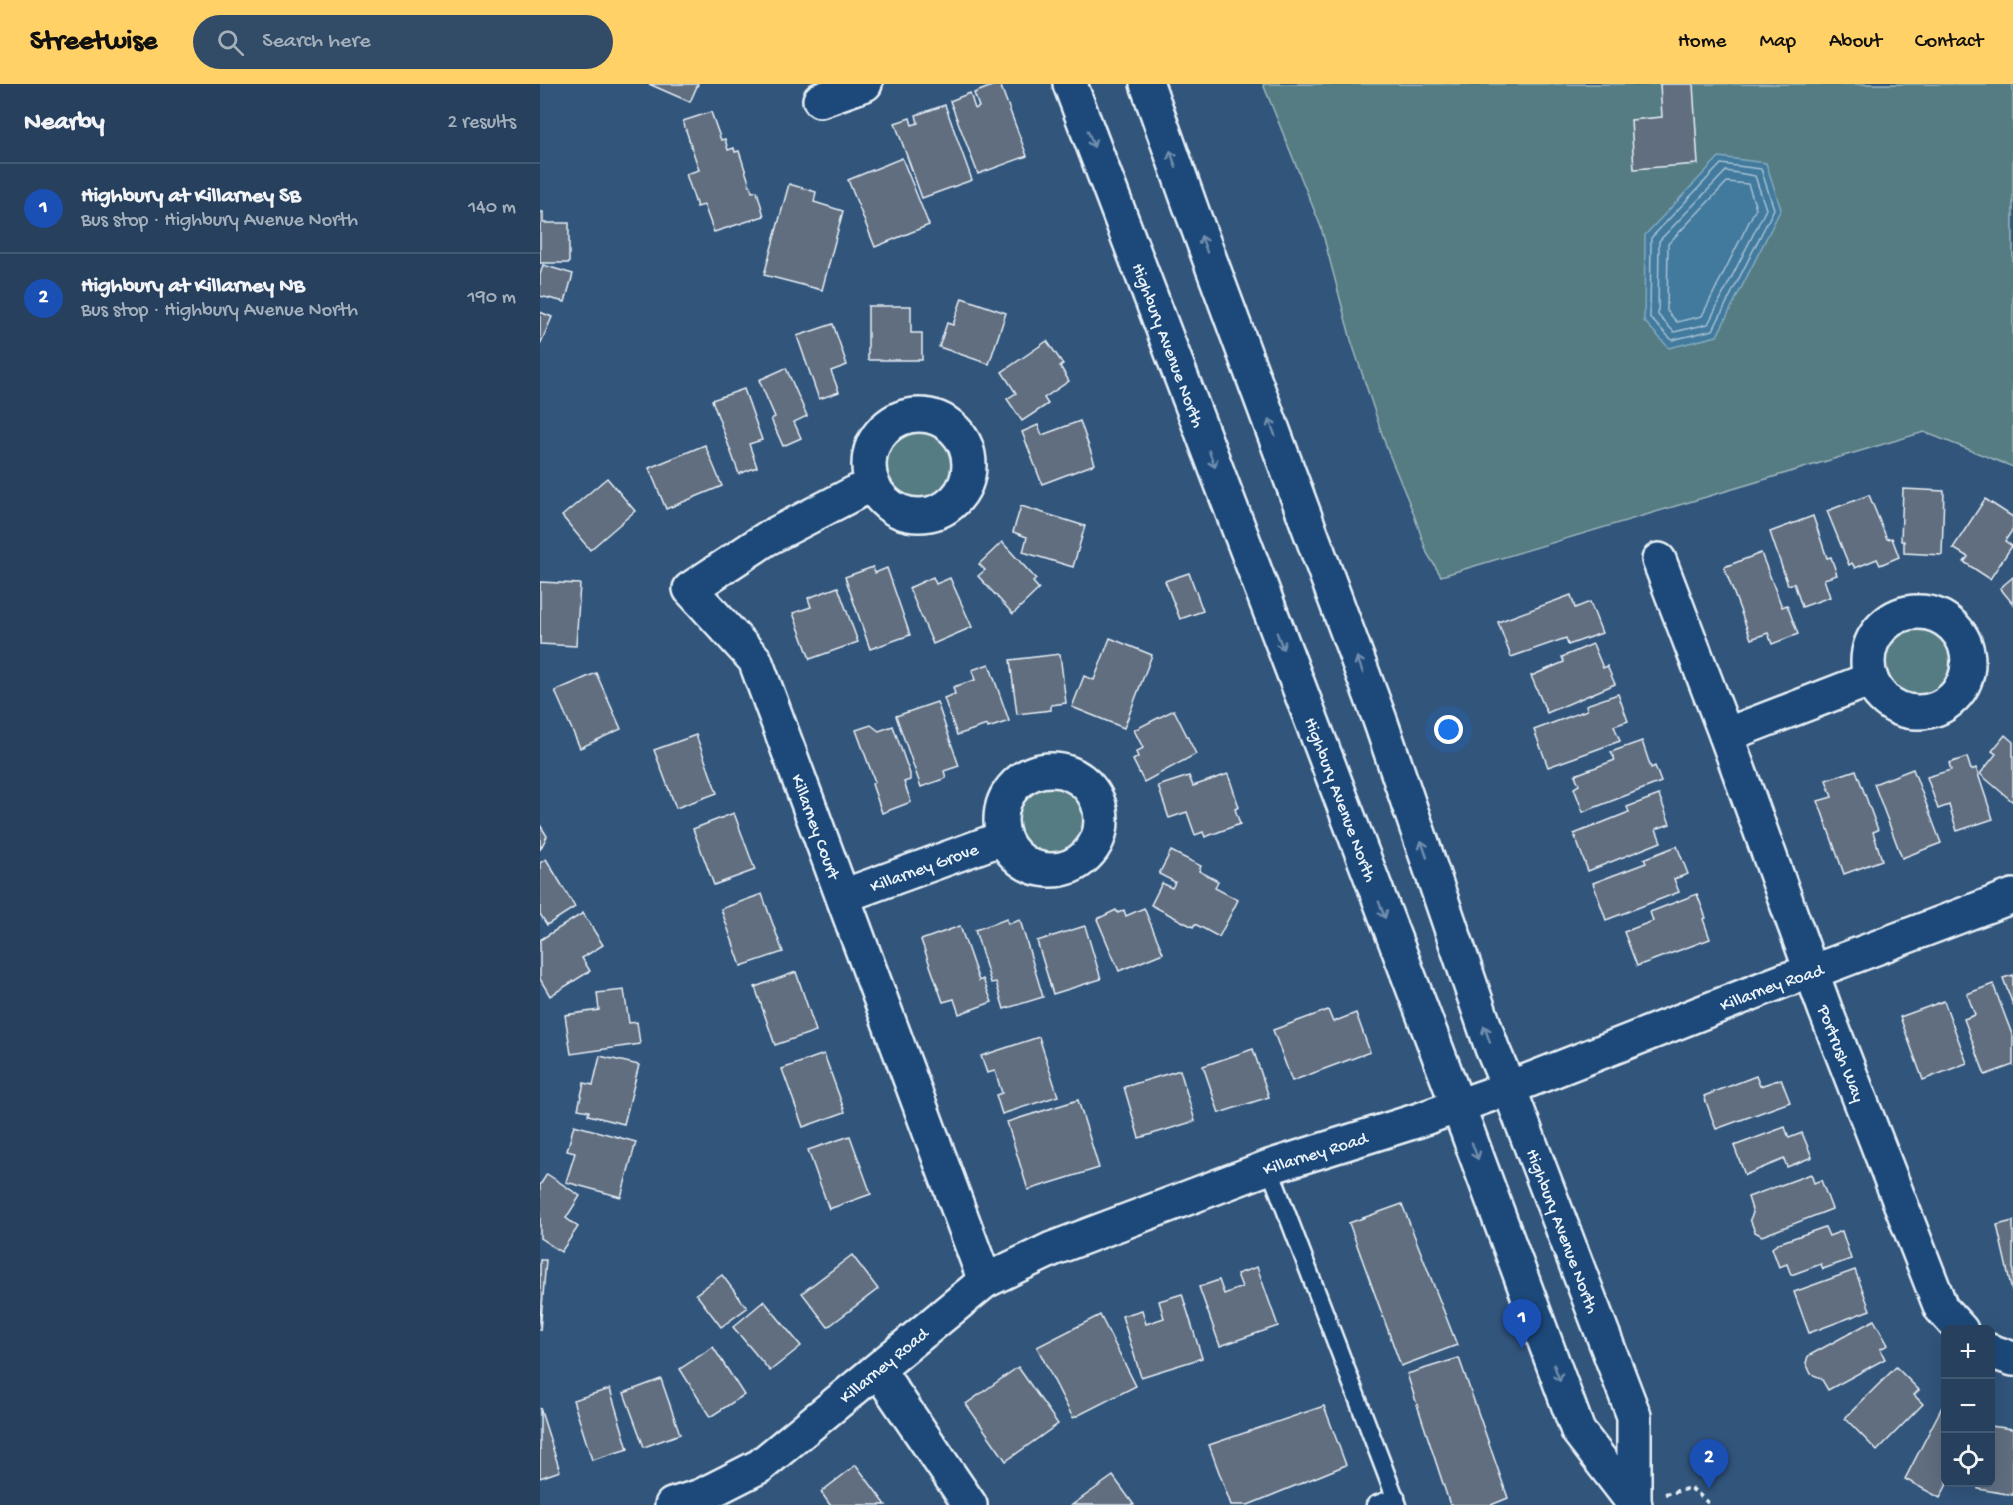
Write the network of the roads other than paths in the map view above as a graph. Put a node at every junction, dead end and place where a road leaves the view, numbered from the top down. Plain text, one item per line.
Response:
1 (865, 84) edge
2 (1070, 84) edge
3 (1147, 84) edge
4 (819, 100) dead end
5 (872, 484) dead end
6 (1659, 560) dead end
7 (1871, 679) dead end
8 (1726, 735) junction
9 (1003, 838) dead end
10 (843, 896) junction
11 (2013, 896) edge
12 (1812, 972) junction
13 (1509, 1088) junction
14 (1458, 1106) junction
15 (1269, 1167) junction
16 (985, 1281) junction
17 (1957, 1325) edge
18 (1995, 1353) edge
19 (2013, 1359) edge
20 (878, 1370) junction
21 (1397, 1501) edge
22 (1635, 1503) edge
23 (672, 1505) edge
24 (970, 1505) edge
25 (1375, 1505) edge

1 - 4 street
2 -> 14 street, Highbury Avenue North
13 -> 3 street, Highbury Avenue North
5 - 10 street, Killarney Court
6 - 8 street, Portrush Way
7 - 8 street
8 - 12 street, Portrush Way
9 - 10 street, Killarney Grove
10 - 16 street, Killarney Court
11 - 12 street, Killarney Road
12 - 13 street, Killarney Road
12 - 17 street, Portrush Way
13 - 14 street, Killarney Road
13 - 22 street, Highbury Avenue North
14 - 15 street, Killarney Road
14 -> 22 street, Highbury Avenue North
15 - 16 street, Killarney Road
15 - 21 lane
16 - 20 street, Killarney Road
18 - 19 street
20 - 23 street, Killarney Road
20 - 24 street
21 - 25 lane

